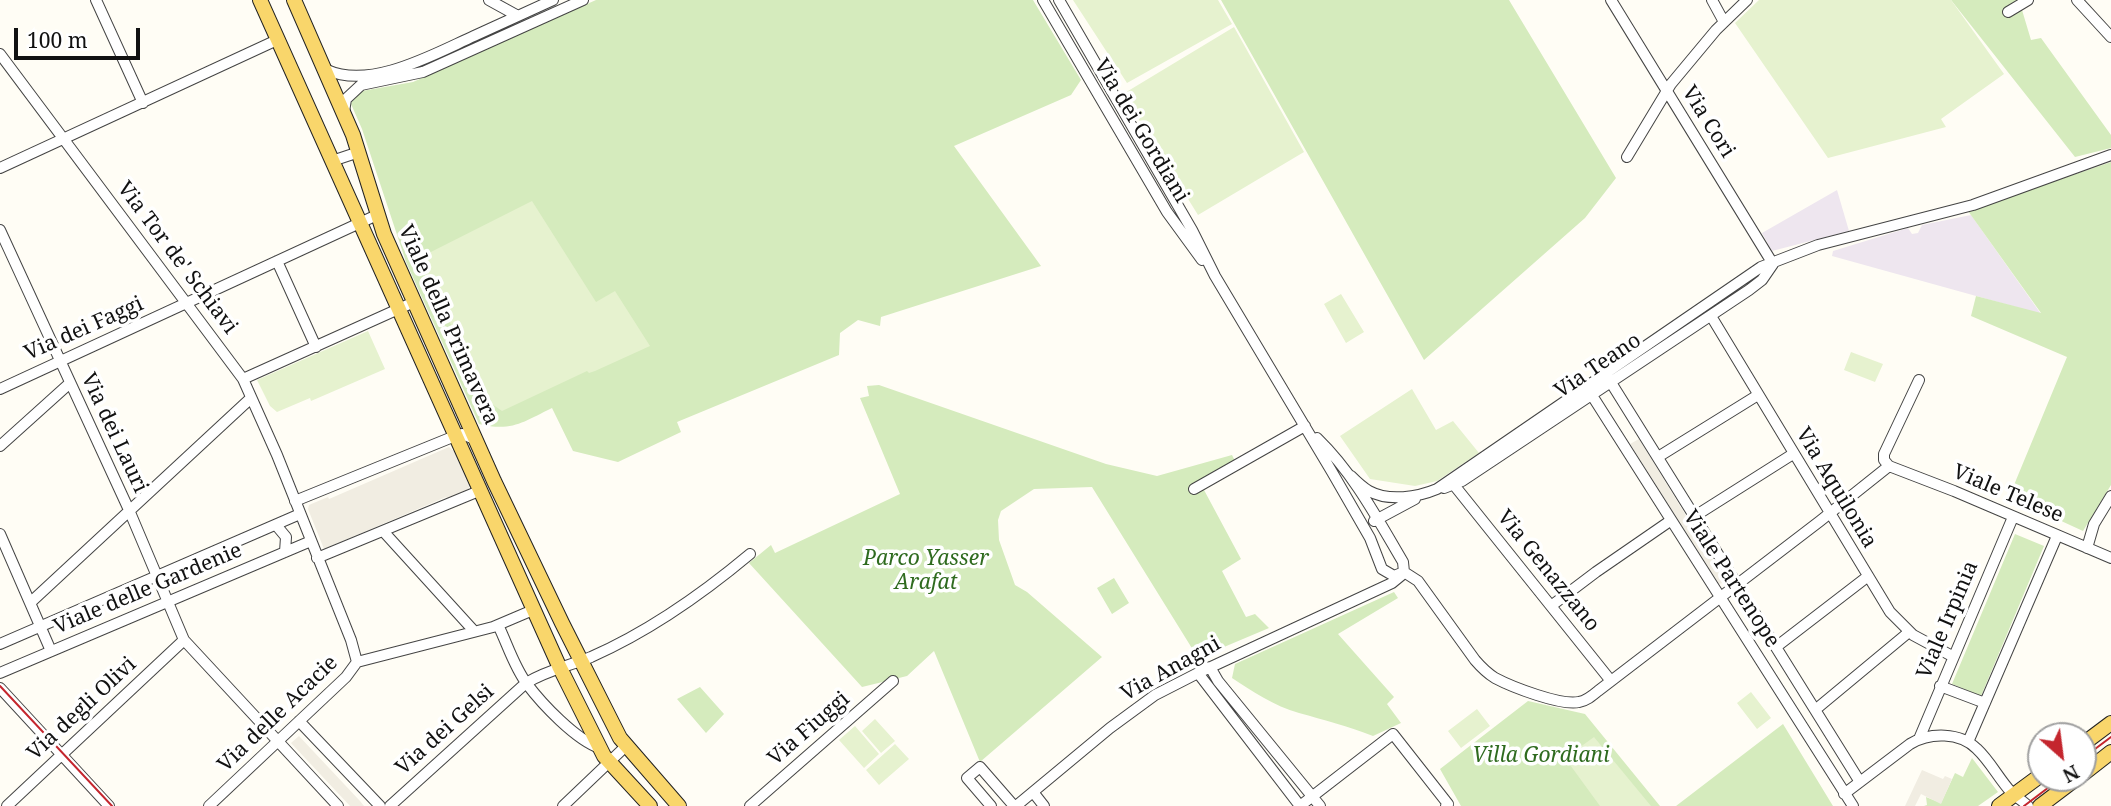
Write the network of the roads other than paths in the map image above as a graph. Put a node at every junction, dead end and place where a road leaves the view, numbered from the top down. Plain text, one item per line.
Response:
1 (96, 0) edge
2 (260, 0) edge
3 (294, 0) edge
4 (489, 0) edge
5 (553, 0) edge
6 (583, 0) edge
7 (1042, 0) edge
8 (1059, 0) edge
9 (1611, 0) edge
10 (1712, 0) edge
11 (1747, 0) edge
12 (2028, 0) edge
13 (2077, 0) edge
14 (2008, 12) dead end
15 (518, 16) junction
16 (1724, 22) junction
17 (2111, 37) edge
18 (277, 40) junction
19 (0, 54) edge
20 (327, 70) junction
21 (1666, 91) junction
22 (143, 103) junction
23 (344, 112) junction
24 (63, 140) junction
25 (359, 152) junction
26 (2111, 155) edge
27 (1627, 157) dead end
28 (332, 161) junction
29 (0, 168) edge
30 (377, 215) junction
31 (361, 222) junction
32 (0, 230) edge
33 (277, 261) junction
34 (1773, 264) junction
35 (1214, 276) junction
36 (1746, 285) junction
37 (414, 302) junction
38 (185, 304) junction
39 (399, 310) junction
40 (1710, 316) junction
41 (316, 347) junction
42 (61, 360) junction
43 (1609, 376) junction
44 (243, 379) junction
45 (1919, 380) dead end
46 (70, 383) junction
47 (0, 389) edge
48 (1588, 390) junction
49 (1758, 396) junction
50 (251, 398) junction
51 (1541, 422) junction
52 (1306, 426) junction
53 (455, 436) junction
54 (477, 440) junction
55 (0, 446) edge
56 (1793, 454) junction
57 (1658, 457) junction
58 (1889, 466) junction
59 (1351, 476) junction
60 (1454, 485) junction
61 (1194, 489) dead end
62 (1437, 489) junction
63 (479, 491) junction
64 (1421, 496) junction
65 (2111, 496) edge
66 (295, 501) junction
67 (1402, 505) junction
68 (129, 510) junction
69 (300, 514) junction
70 (1829, 514) junction
71 (1695, 516) junction
72 (2013, 517) junction
73 (1377, 518) junction
74 (1670, 521) junction
75 (276, 525) junction
76 (383, 531) junction
77 (0, 534) edge
78 (2057, 536) junction
79 (1388, 537) junction
80 (1370, 538) junction
81 (311, 541) junction
82 (2087, 548) junction
83 (285, 552) junction
84 (750, 555) dead end
85 (317, 558) junction
86 (2111, 558) edge
87 (1382, 569) junction
88 (1404, 572) junction
89 (158, 576) junction
90 (1867, 577) junction
91 (1736, 584) junction
92 (1364, 597) junction
93 (1720, 597) junction
94 (169, 602) junction
95 (31, 603) junction
96 (1551, 606) junction
97 (533, 610) junction
98 (498, 625) junction
99 (41, 626) junction
100 (474, 631) junction
101 (1909, 632) junction
102 (184, 640) junction
103 (0, 644) edge
104 (1776, 647) junction
105 (51, 652) junction
106 (1952, 656) junction
107 (580, 660) junction
108 (357, 662) junction
109 (559, 667) junction
110 (1210, 667) junction
111 (0, 673) edge
112 (1198, 673) junction
113 (893, 681) dead end
114 (1611, 681) junction
115 (526, 682) junction
116 (1940, 686) junction
117 (0, 688) edge
118 (1986, 703) junction
119 (1815, 710) junction
120 (299, 721) junction
121 (587, 722) junction
122 (566, 726) junction
123 (1827, 730) junction
124 (1919, 739) junction
125 (277, 742) junction
126 (1968, 742) junction
127 (1811, 743) junction
128 (626, 746) junction
129 (600, 748) junction
130 (62, 755) junction
131 (609, 762) junction
132 (1860, 782) junction
133 (2027, 786) edge
134 (1032, 792) junction
135 (2058, 792) edge
136 (1844, 794) junction
137 (2015, 795) junction
138 (1312, 796) junction
139 (1447, 805) edge
140 (8, 806) edge
141 (109, 806) edge
142 (209, 806) edge
143 (338, 806) edge
144 (380, 806) edge
145 (390, 806) edge
146 (563, 806) edge
147 (650, 806) edge
148 (679, 806) edge
149 (750, 806) edge
150 (991, 806) edge
151 (1015, 806) edge
152 (1044, 806) edge
153 (1300, 806) edge
154 (1320, 806) edge
155 (1853, 806) edge
156 (1999, 806) edge
157 (2028, 806) edge
158 (2040, 806) edge

1 - 22 street
2 - 18 main road, Viale della Primavera
3 - 20 main road, Viale della Primavera
4 - 15 street
5 - 15 street
6 - 23 street
7 - 35 street, Via dei Gordiani
8 - 35 street, Via dei Gordiani
9 - 21 street, Via Cori
10 - 16 street
11 - 16 street
12 - 14 street
13 - 17 street
15 - 20 street
16 - 21 street
18 - 22 street
18 - 28 main road, Viale della Primavera
19 - 24 street, Via Tor de' Schiavi
20 - 23 main road, Viale della Primavera
21 - 27 street
21 - 34 street, Via Cori
22 - 24 street
23 - 25 main road, Viale della Primavera
24 - 29 street
24 - 38 street, Via Tor de' Schiavi
25 - 28 street
25 - 30 main road, Viale della Primavera
26 - 34 street, Via Teano
28 - 31 main road, Viale della Primavera
30 - 31 street, Via dei Faggi
30 - 37 main road, Viale della Primavera
31 - 33 street, Via dei Faggi
31 - 39 main road, Viale della Primavera
32 - 42 street, Via dei Lauri
33 - 38 street, Via dei Faggi
33 - 41 street
34 - 36 street, Via Teano
35 - 52 street, Via dei Gordiani
36 - 40 street, Via Teano
36 - 43 street, Via Teano
37 - 39 street
37 - 54 main road, Viale della Primavera
38 - 42 street, Via dei Faggi
38 - 44 street, Via Tor de' Schiavi
39 - 41 street
39 - 53 main road, Viale della Primavera
40 - 43 street, Via Teano
40 - 49 street, Via Aquilonia
41 - 44 street
42 - 46 street, Via dei Lauri
42 - 47 street, Via dei Faggi
43 - 48 street, Via Teano
43 - 57 street, Viale Partenope
44 - 50 street, Via Tor de' Schiavi
45 - 58 street
46 - 55 street
46 - 68 street, Via dei Lauri
48 - 51 street, Via Teano
48 - 74 street, Viale Partenope
49 - 56 street, Via Aquilonia
49 - 57 street
50 - 66 street, Via Tor de' Schiavi
50 - 68 street
51 - 60 street, Via Teano
51 - 62 street, Via Teano
52 - 59 street, Via dei Gordiani
52 - 61 street
52 - 80 street, Via dei Gordiani
53 - 54 street
53 - 63 main road, Viale della Primavera
53 - 66 street
54 - 107 main road, Viale della Primavera
56 - 70 street, Via Aquilonia
56 - 71 street
57 - 71 street, Viale Partenope
58 - 70 street, Via dei Gordiani
58 - 72 street, Viale Telese
59 - 64 street, Via Teano
59 - 73 street, Via dei Gordiani
60 - 62 street, Via Teano
60 - 96 street, Via Genazzano
62 - 64 street, Via Teano
63 - 76 street
63 - 97 main road, Viale della Primavera
64 - 67 street
65 - 82 street
66 - 69 street, Via Tor de' Schiavi
67 - 73 street
67 - 79 street
68 - 89 street, Via dei Lauri
68 - 95 street
69 - 75 street, Viale delle Gardenie
69 - 81 street, Via Tor de' Schiavi
70 - 90 street, Via Aquilonia
70 - 91 street, Via dei Gordiani
71 - 91 street, Viale Partenope
72 - 78 street, Viale Telese
72 - 106 street, Viale Irpinia
73 - 79 street, Via dei Gordiani
73 - 80 street
74 - 93 street, Viale Partenope
74 - 96 street
75 - 83 street
75 - 89 street, Viale delle Gardenie
76 - 85 street
76 - 100 street
77 - 95 street
78 - 82 street, Viale Telese
78 - 118 street
79 - 88 street, Via dei Gordiani
80 - 87 street, Via dei Gordiani
81 - 83 street, Viale delle Gardenie
81 - 85 street, Via Tor de' Schiavi
82 - 86 street, Viale Telese
83 - 94 street, Viale delle Gardenie
84 - 107 street, Via dei Gelsi
85 - 108 street, Via Tor de' Schiavi
87 - 88 street
87 - 92 street
88 - 92 street, Via Anagni
88 - 114 street, Via dei Gordiani
89 - 94 street, Via dei Lauri
89 - 99 street, Viale delle Gardenie
90 - 101 street, Via Aquilonia
90 - 104 street
91 - 93 street, Via dei Gordiani
91 - 104 street, Viale Partenope
92 - 110 street, Via Anagni
93 - 114 street, Via dei Gordiani
93 - 127 street, Viale Partenope
94 - 102 street, Via dei Lauri
94 - 105 street, Viale delle Gardenie
95 - 99 street
96 - 114 street, Via Genazzano
97 - 98 street, Via delle Acacie
97 - 109 main road, Viale della Primavera
98 - 100 street, Via delle Acacie
98 - 115 street
99 - 103 street, Viale delle Gardenie
99 - 105 street
100 - 108 street, Via delle Acacie
101 - 106 street, Via Aquilonia
101 - 119 street
102 - 125 street
102 - 130 street, Via degli Olivi
104 - 119 street, Viale Partenope
105 - 111 street, Viale delle Gardenie
106 - 116 street, Viale Irpinia
107 - 109 street, Via dei Gelsi
107 - 128 main road
108 - 120 street, Via delle Acacie
109 - 115 street, Via dei Gelsi
109 - 121 main road
110 - 112 street, Via Anagni
110 - 138 street
112 - 134 street, Via Anagni
112 - 153 street
113 - 149 street, Via Fiuggi
115 - 122 street
115 - 145 street, Via dei Gelsi
116 - 118 street
116 - 124 street, Viale Irpinia
117 - 130 street
118 - 126 street
119 - 123 street, Viale Partenope
120 - 125 street, Via delle Acacie
120 - 144 street
121 - 122 street
121 - 129 main road
122 - 129 street
123 - 127 street
123 - 132 street, Viale Partenope
124 - 126 street
124 - 132 street
125 - 142 street, Via delle Acacie
125 - 143 street
126 - 137 street
127 - 136 street, Viale Partenope
128 - 131 street
128 - 148 main road
129 - 131 main road
130 - 140 street, Via degli Olivi
130 - 141 street
131 - 146 street
131 - 147 main road
132 - 136 street
133 - 137 main road
134 - 151 street, Via Anagni
134 - 152 street
135 - 158 main road
136 - 155 street, Viale Partenope
137 - 156 main road
137 - 157 street
138 - 139 street
138 - 153 street
138 - 154 street
150 - 151 street

